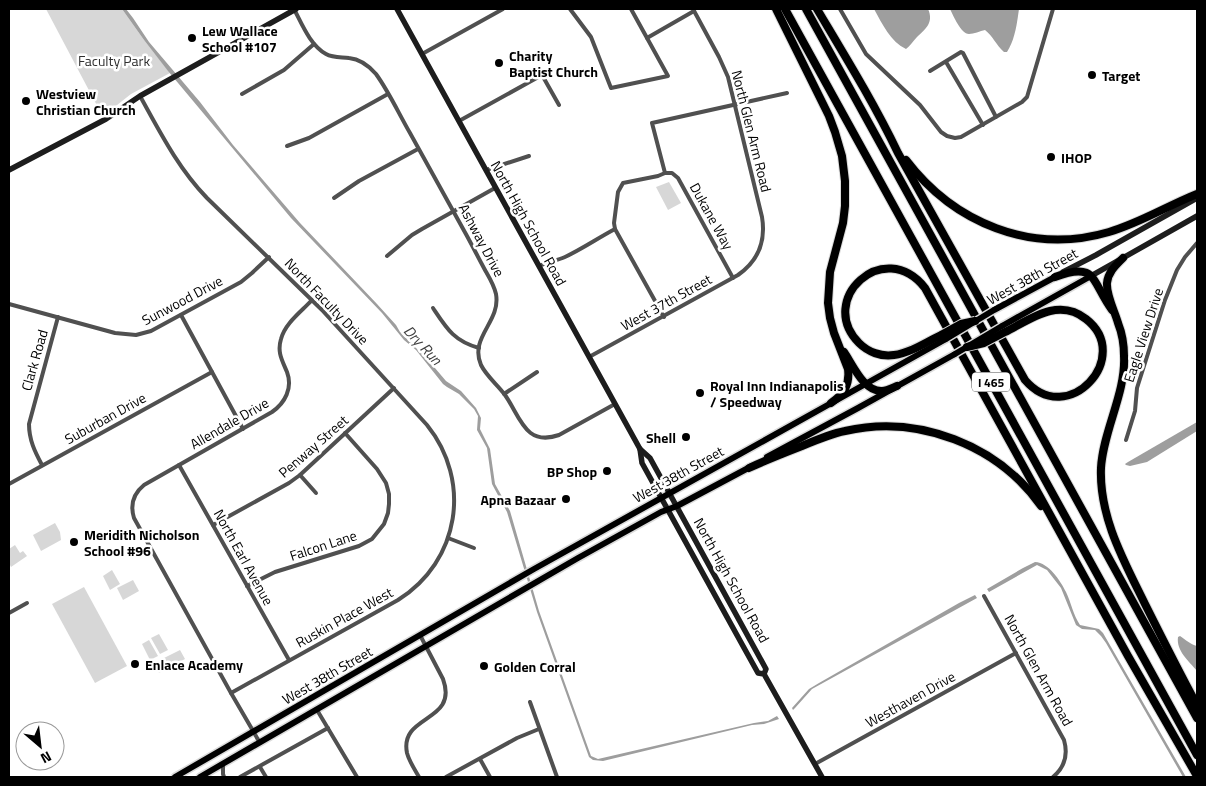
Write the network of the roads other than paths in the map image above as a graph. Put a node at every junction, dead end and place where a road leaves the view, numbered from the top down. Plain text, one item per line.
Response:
1 (295, 9) edge
2 (397, 9) edge
3 (503, 9) edge
4 (570, 9) edge
5 (631, 9) edge
6 (776, 9) edge
7 (785, 9) edge
8 (806, 9) edge
9 (817, 9) edge
10 (840, 9) edge
11 (1053, 9) edge
12 (694, 10) edge
13 (647, 38) junction
14 (314, 44) junction
15 (422, 54) junction
16 (946, 62) junction
17 (930, 71) dead end
18 (787, 93) dead end
19 (242, 94) dead end
20 (388, 94) junction
21 (140, 96) junction
22 (559, 105) dead end
23 (734, 105) junction
24 (996, 117) junction
25 (458, 121) junction
26 (983, 124) junction
27 (889, 134) junction
28 (287, 146) dead end
29 (418, 149) junction
30 (529, 156) dead end
31 (9, 170) edge
32 (486, 170) junction
33 (665, 173) junction
34 (495, 188) junction
35 (1197, 194) edge
36 (334, 198) dead end
37 (1197, 198) edge
38 (454, 211) junction
39 (1197, 216) edge
40 (615, 230) junction
41 (1197, 243) edge
42 (387, 256) dead end
43 (269, 257) junction
44 (1123, 258) junction
45 (752, 262) joint
46 (539, 266) junction
47 (1092, 276) junction
48 (1055, 277) junction
49 (733, 278) junction
50 (312, 300) junction
51 (9, 304) edge
52 (433, 308) dead end
53 (181, 315) junction
54 (1116, 316) junction
55 (58, 317) junction
56 (664, 317) junction
57 (975, 321) joint
58 (1004, 329) junction
59 (945, 336) junction
60 (839, 345) junction
61 (967, 347) joint
62 (479, 348) junction
63 (589, 358) junction
64 (212, 372) junction
65 (537, 372) dead end
66 (866, 384) junction
67 (897, 386) junction
68 (394, 388) junction
69 (504, 394) junction
70 (831, 403) junction
71 (615, 404) junction
72 (243, 429) junction
73 (345, 433) junction
74 (1126, 440) dead end
75 (640, 449) junction
76 (42, 465) junction
77 (179, 465) junction
78 (749, 468) junction
79 (300, 475) junction
80 (9, 484) edge
81 (316, 493) dead end
82 (670, 493) junction
83 (662, 498) junction
84 (677, 506) junction
85 (668, 509) junction
86 (213, 525) junction
87 (448, 538) junction
88 (1062, 538) junction
89 (474, 548) dead end
90 (247, 586) junction
91 (984, 596) dead end
92 (27, 604) dead end
93 (9, 613) edge
94 (420, 635) junction
95 (426, 646) junction
96 (1016, 653) junction
97 (289, 660) junction
98 (764, 674) junction
99 (231, 693) junction
100 (530, 702) dead end
101 (1197, 705) edge
102 (317, 710) junction
103 (1197, 718) edge
104 (328, 728) junction
105 (539, 729) junction
106 (254, 732) junction
107 (260, 743) junction
108 (1197, 755) edge
109 (480, 758) junction
110 (223, 764) junction
111 (815, 764) junction
112 (260, 766) junction
113 (1197, 776) edge
114 (175, 777) edge
115 (203, 777) edge
116 (224, 777) edge
117 (240, 777) edge
118 (266, 777) edge
119 (357, 777) edge
120 (419, 777) edge
121 (446, 777) edge
122 (490, 777) edge
123 (557, 777) edge
124 (822, 777) edge
125 (1053, 777) edge

1 - 14 street, Ashway Drive
1 - 21 street
2 - 15 street, North High School Road
3 - 15 street
4 - 13 street
5 - 13 street
6 - 60 highway
7 - 108 highway, I 465
8 - 103 highway, I 465
9 - 27 highway
10 - 26 street
11 - 24 street
12 - 13 street
12 - 23 street, North Glen Arm Road
14 - 19 street
14 - 20 street, Ashway Drive
15 - 25 street, North High School Road
16 - 17 street
16 - 24 street
16 - 26 street
18 - 23 street
20 - 28 street
20 - 29 street, Ashway Drive
21 - 31 street
21 - 43 street, North Faculty Drive
22 - 25 street
23 - 33 street
23 - 45 street, North Glen Arm Road
24 - 26 street
25 - 32 street, North High School Road
27 - 35 highway
27 - 58 highway
29 - 36 street
29 - 38 street, Ashway Drive
30 - 32 street
32 - 34 street, North High School Road
33 - 40 street
33 - 49 street, Dukane Way
34 - 38 street
34 - 46 street, North High School Road
37 - 48 street, West 38th Street
38 - 42 street
38 - 62 street, Ashway Drive
39 - 44 street, West 38th Street
40 - 46 street
40 - 56 street
41 - 74 street, Eagle View Drive
43 - 50 street, North Faculty Drive
43 - 53 street, Sunwood Drive
44 - 47 street, West 38th Street
44 - 54 highway
45 - 49 street, West 37th Street
46 - 63 street, North High School Road
47 - 48 highway
47 - 54 highway
47 - 58 main road, West 38th Street
48 - 57 main road, West 38th Street, bridge
49 - 56 street, West 37th Street
50 - 68 street, North Faculty Drive
50 - 72 street, Allendale Drive
51 - 55 street, Sunwood Drive
52 - 62 street
53 - 55 street, Sunwood Drive
53 - 64 street
54 - 101 highway
55 - 76 street, Clark Road
56 - 63 street, West 37th Street
57 - 59 highway, bridge
58 - 61 highway, bridge
59 - 66 main road, West 38th Street
59 - 88 highway
60 - 66 highway
60 - 70 highway
61 - 67 main road, West 38th Street, bridge
62 - 69 street
63 - 71 street, North High School Road
64 - 72 street
64 - 76 street, Suburban Drive
65 - 69 street
66 - 67 highway
66 - 70 main road, West 38th Street
67 - 78 main road, West 38th Street
68 - 73 street, Penway Street
68 - 87 street, North Faculty Drive
69 - 71 street
70 - 82 main road, West 38th Street
71 - 75 street, North High School Road
72 - 77 street, Allendale Drive
73 - 79 street, Penway Street
73 - 90 street, Falcon Lane
75 - 82 street, North High School Road
75 - 83 street, North High School Road
76 - 80 street, Suburban Drive
77 - 86 street, North Earl Avenue
77 - 99 street, Allendale Drive
78 - 84 main road, West 38th Street
78 - 88 highway
79 - 81 street
79 - 86 street, Penway Street
82 - 83 main road, West 38th Street
82 - 84 street, North High School Road
83 - 85 street, North High School Road
83 - 94 main road, West 38th Street
84 - 85 main road, West 38th Street
84 - 98 street, North High School Road
85 - 95 main road, West 38th Street
85 - 98 street, North High School Road
86 - 90 street, North Earl Avenue
87 - 89 street
87 - 97 street, Ruskin Place West
88 - 113 highway
90 - 97 street, North Earl Avenue
91 - 96 street, North Glen Arm Road
92 - 93 street
94 - 95 street
94 - 106 main road, West 38th Street
95 - 102 main road, West 38th Street
95 - 120 street
96 - 111 street, Westhaven Drive
96 - 125 street, North Glen Arm Road
97 - 99 street, Ruskin Place West
98 - 111 street, North High School Road
99 - 106 street
100 - 105 street
102 - 104 street
102 - 107 main road, West 38th Street
104 - 112 street
104 - 119 street
105 - 109 street
105 - 123 street
106 - 107 street
106 - 114 main road, West 38th Street
107 - 110 main road, West 38th Street
109 - 121 street
109 - 122 street
110 - 115 main road, West 38th Street
110 - 116 street
111 - 124 street, North High School Road
112 - 117 street
112 - 118 street

